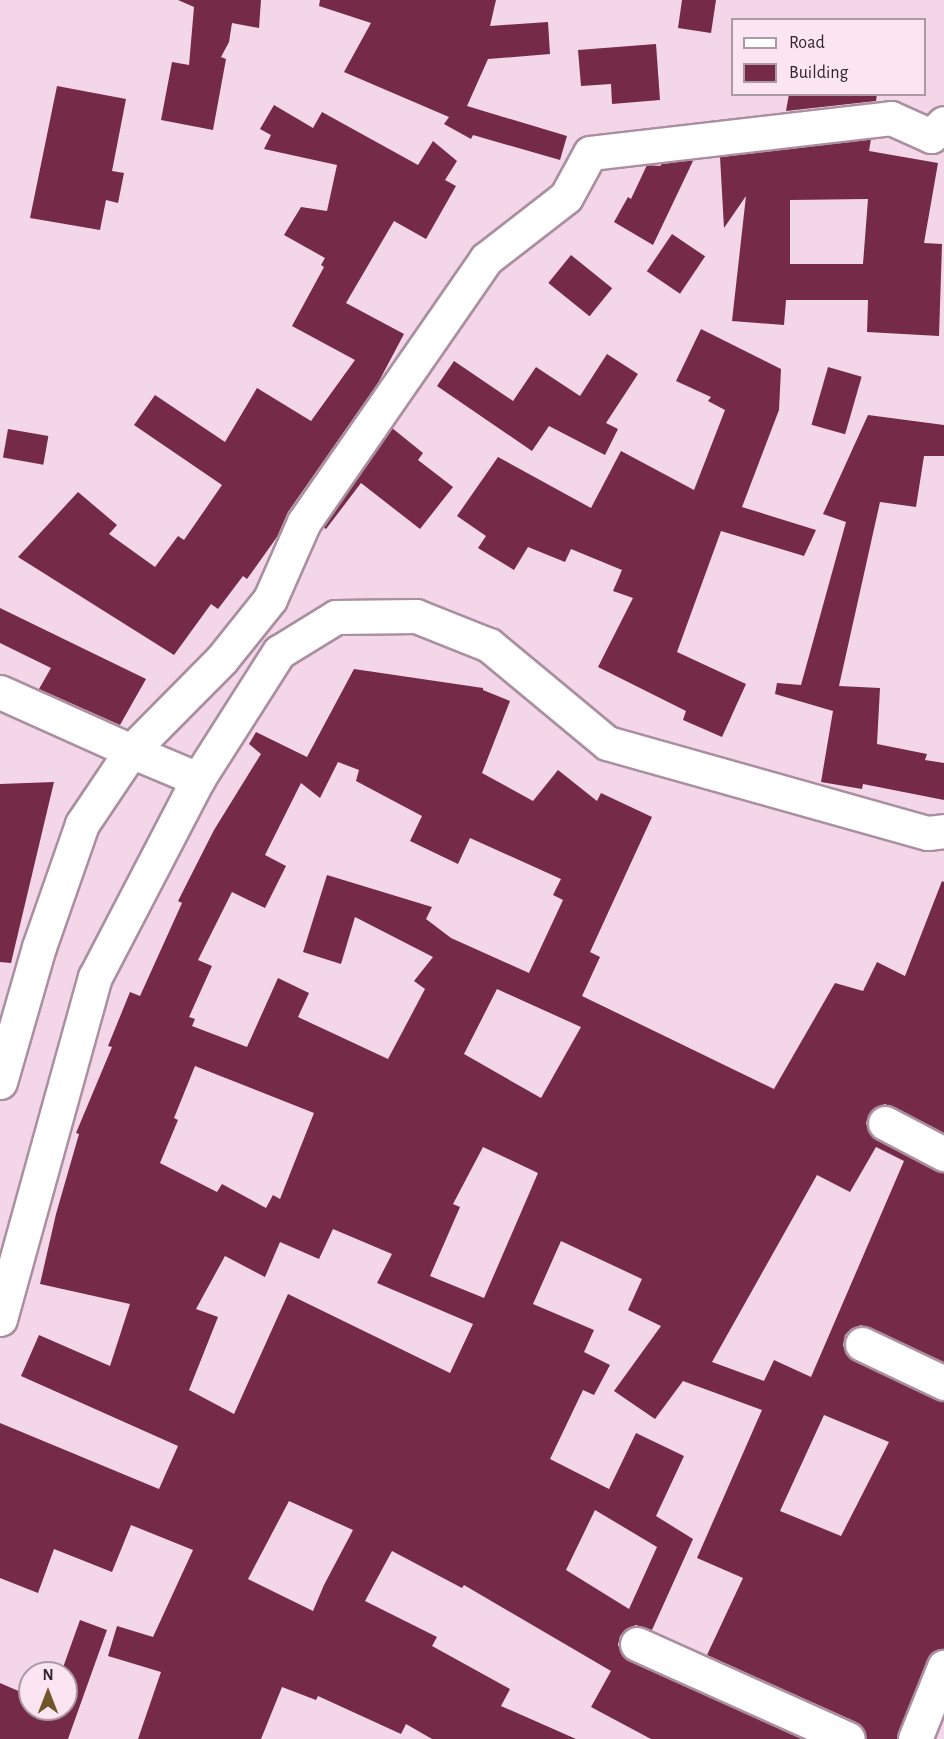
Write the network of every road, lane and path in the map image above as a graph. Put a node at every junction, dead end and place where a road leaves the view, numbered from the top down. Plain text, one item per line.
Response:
1 (944, 123) edge
2 (0, 692) edge
3 (131, 751) junction
4 (198, 779) junction
5 (944, 831) edge
6 (0, 1082) edge
7 (885, 1123) dead end
8 (944, 1154) edge
9 (0, 1319) edge
10 (862, 1344) dead end
11 (944, 1383) edge
12 (637, 1644) dead end
13 (944, 1667) edge
14 (848, 1739) edge
15 (915, 1739) edge

1 - 3 street
2 - 3 street
3 - 4 street
3 - 6 street
4 - 5 street
4 - 9 street
7 - 8 street
10 - 11 street
12 - 14 street
13 - 15 street

